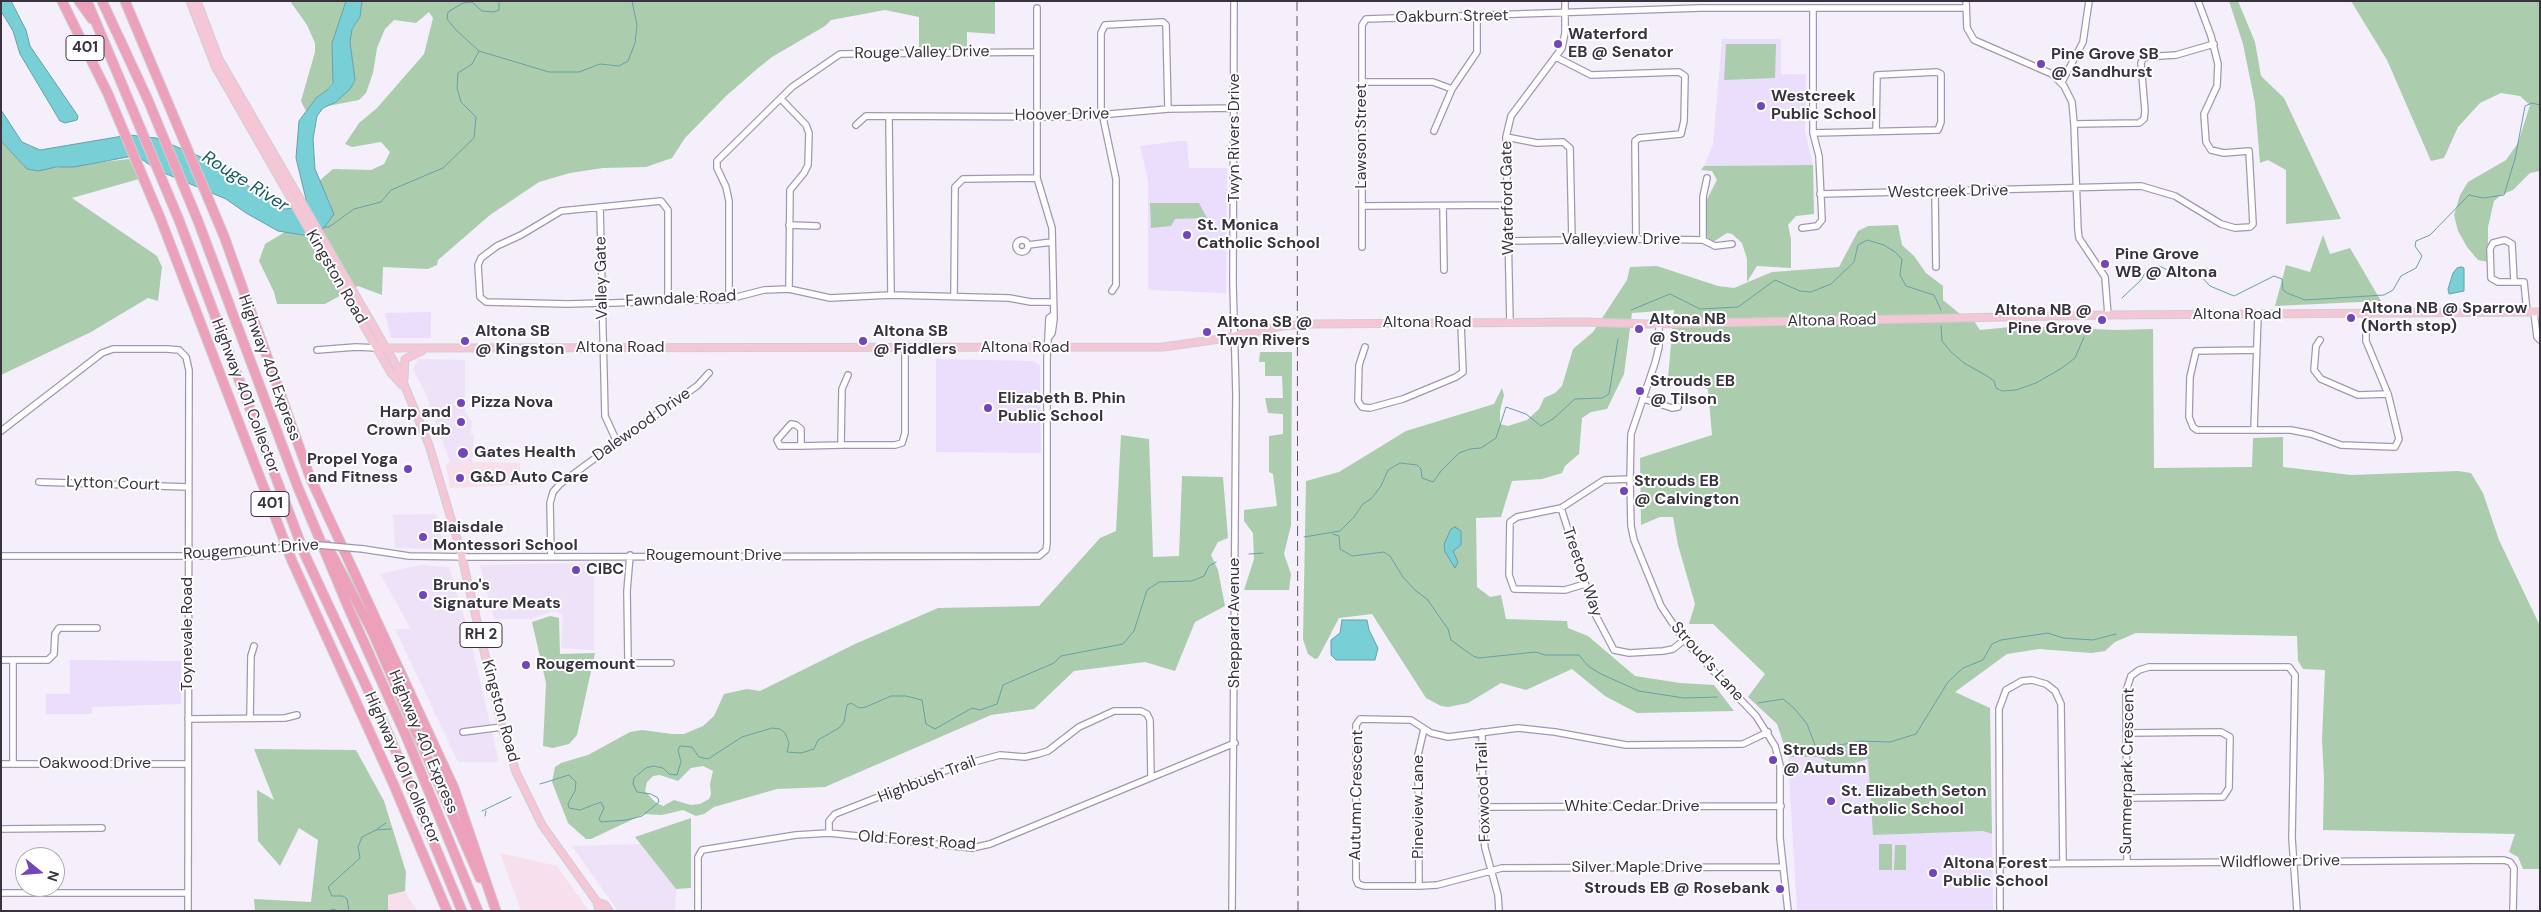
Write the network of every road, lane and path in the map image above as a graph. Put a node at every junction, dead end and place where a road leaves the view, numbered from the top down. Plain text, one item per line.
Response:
1 (62, 1) edge
2 (79, 1) edge
3 (87, 1) edge
4 (104, 1) edge
5 (125, 1) edge
6 (190, 1) edge
7 (197, 1) edge
8 (1234, 1) edge
9 (1565, 1) edge
10 (2089, 1) edge
11 (2198, 1) edge
12 (1966, 5) edge
13 (1037, 8) dead end
14 (1813, 8) junction
15 (1565, 13) junction
16 (1477, 17) junction
17 (97, 24) junction
18 (1362, 25) joint
19 (2214, 44) junction
20 (1038, 52) junction
21 (1556, 57) junction
22 (1362, 82) junction
23 (2062, 82) junction
24 (1452, 89) junction
25 (781, 99) junction
26 (1235, 108) junction
27 (1168, 109) junction
28 (1038, 116) junction
29 (1103, 116) junction
30 (889, 117) junction
31 (2074, 124) junction
32 (856, 125) dead end
33 (1876, 131) junction
34 (1434, 132) dead end
35 (1814, 132) junction
36 (1506, 137) junction
37 (259, 138) junction
38 (1037, 178) junction
39 (1707, 178) dead end
40 (2076, 188) junction
41 (1935, 193) junction
42 (1820, 194) junction
43 (1507, 205) junction
44 (1362, 206) junction
45 (1443, 206) junction
46 (600, 207) junction
47 (789, 225) junction
48 (817, 226) dead end
49 (1802, 228) dead end
50 (1636, 239) junction
51 (1572, 240) junction
52 (1703, 240) junction
53 (1508, 241) junction
54 (1052, 242) junction
55 (1732, 244) dead end
56 (1028, 245) dead end
57 (1362, 247) dead end
58 (1936, 267) dead end
59 (1444, 270) dead end
60 (2514, 281) junction
61 (344, 282) junction
62 (789, 289) junction
63 (1112, 291) dead end
64 (891, 295) junction
65 (954, 296) junction
66 (729, 299) junction
67 (668, 301) junction
68 (1052, 302) junction
69 (602, 303) junction
70 (2534, 312) edge
71 (2366, 314) junction
72 (2108, 315) junction
73 (2258, 315) junction
74 (1510, 323) junction
75 (1461, 324) junction
76 (1659, 324) junction
77 (1234, 335) junction
78 (2320, 340) dead end
79 (2540, 340) edge
80 (1365, 347) dead end
81 (378, 348) junction
82 (387, 348) junction
83 (605, 348) junction
84 (905, 348) junction
85 (430, 349) junction
86 (1047, 349) junction
87 (317, 350) dead end
88 (2256, 350) junction
89 (709, 373) dead end
90 (848, 375) dead end
91 (405, 389) junction
92 (2388, 394) junction
93 (1644, 399) junction
94 (1678, 407) dead end
95 (2254, 429) junction
96 (1, 431) edge
97 (617, 442) junction
98 (841, 445) junction
99 (801, 446) junction
100 (1630, 479) junction
101 (39, 482) dead end
102 (188, 487) junction
103 (1560, 508) junction
104 (315, 526) junction
105 (551, 555) junction
106 (630, 555) junction
107 (1, 556) edge
108 (188, 556) junction
109 (462, 556) junction
110 (1585, 584) junction
111 (97, 628) dead end
112 (1684, 640) junction
113 (254, 646) dead end
114 (1, 660) edge
115 (13, 660) junction
116 (671, 663) dead end
117 (297, 714) dead end
118 (250, 718) junction
119 (188, 719) junction
120 (502, 728) junction
121 (1424, 729) junction
122 (463, 732) dead end
123 (1482, 732) junction
124 (1768, 732) junction
125 (2127, 733) junction
126 (1235, 743) junction
127 (1, 764) edge
128 (13, 764) junction
129 (188, 764) junction
130 (1151, 776) junction
131 (2127, 798) junction
132 (1781, 806) junction
133 (1483, 807) junction
134 (102, 828) dead end
135 (1, 829) edge
136 (829, 834) junction
137 (2295, 862) junction
138 (2063, 863) junction
139 (2127, 863) junction
140 (2000, 864) junction
141 (1783, 867) junction
142 (1491, 870) junction
143 (1419, 886) junction
144 (1, 893) edge
145 (188, 893) junction
146 (597, 902) junction
147 (495, 908) edge
148 (188, 911) edge
149 (447, 911) edge
150 (462, 911) edge
151 (478, 911) edge
152 (599, 911) edge
153 (610, 911) edge
154 (698, 911) edge
155 (1232, 911) edge
156 (1499, 911) edge
157 (1788, 911) edge
158 (2000, 911) edge
159 (2296, 911) edge
160 (2513, 911) edge

1 - 149 highway, Highway 401 Collector / 401
2 - 17 highway
3 - 17 highway, Highway 401 Express / 401
4 - 104 highway, Highway 401 Express / 401
5 - 147 highway, Highway 401 Collector
6 - 37 main road, Kingston Road
7 - 37 main road, Kingston Road
8 - 26 street, Twyn Rivers Drive
9 - 15 street, Waterford Gate
10 - 23 street
11 - 19 street
12 - 14 street, Oakburn Street
12 - 23 street
13 - 20 street
14 - 15 street, Oakburn Street
14 - 35 street
15 - 16 street, Oakburn Street
15 - 21 street, Waterford Gate
16 - 18 street, Oakburn Street
16 - 24 street
17 - 150 highway, Highway 401 Express / 401
18 - 22 street, Lawson Street
19 - 31 street
19 - 40 street, Westcreek Drive
20 - 25 street, Rouge Valley Drive
20 - 28 street
21 - 36 street, Waterford Gate
21 - 50 street
22 - 24 street
22 - 44 street, Lawson Street
23 - 31 street
24 - 34 street
25 - 47 street
25 - 66 street, Rouge Valley Drive
26 - 27 street, Hoover Drive
26 - 77 street, Twyn Rivers Drive
27 - 29 street, Hoover Drive
27 - 29 street
28 - 29 street, Hoover Drive
28 - 30 street, Hoover Drive
28 - 38 street
29 - 63 street
30 - 32 street, Hoover Drive
30 - 64 street
31 - 40 street
33 - 33 street
33 - 35 street
35 - 42 street
36 - 43 street, Waterford Gate
36 - 51 street
37 - 61 main road, Kingston Road / RH 2
38 - 54 street
38 - 65 street
39 - 52 street
40 - 41 street, Westcreek Drive
40 - 72 street
41 - 42 street, Westcreek Drive
41 - 58 street
42 - 49 street
43 - 45 street
43 - 53 street, Waterford Gate
44 - 45 street
44 - 57 street, Lawson Street
45 - 59 street
46 - 67 street, Fawndale Road
46 - 69 street, Valley Gate
46 - 69 street, Fawndale Road
47 - 48 street
47 - 62 street
50 - 51 street, Valleyview Drive
50 - 52 street, Valleyview Drive
51 - 53 street, Valleyview Drive
52 - 55 street, Valleyview Drive
53 - 74 street, Waterford Gate
54 - 56 street
54 - 68 street
60 - 60 street
60 - 70 street
61 - 81 main road, Kingston Road / RH 2
61 - 82 main road, Kingston Road / RH 2
62 - 64 street, Fawndale Road
62 - 66 street, Fawndale Road
64 - 65 street, Fawndale Road
65 - 68 street, Fawndale Road
66 - 67 street, Fawndale Road
67 - 69 street, Fawndale Road
68 - 86 street
69 - 83 street, Valley Gate
70 - 71 main road, Altona Road
70 - 79 street
71 - 73 main road, Altona Road
71 - 92 street
72 - 73 main road, Altona Road
72 - 76 main road, Altona Road
73 - 88 street
74 - 75 main road, Altona Road
74 - 76 main road, Altona Road
75 - 77 main road, Altona Road, bridge
75 - 80 street
76 - 93 street, Stroud's Lane
77 - 86 main road, Altona Road
77 - 126 street, Sheppard Avenue
78 - 92 street
81 - 82 main road, Altona Road
81 - 87 street, Altona Road
81 - 91 main road, Kingston Road / RH 2
82 - 85 main road, Altona Road
82 - 91 main road, Kingston Road / RH 2
83 - 84 main road, Altona Road
83 - 85 main road, Altona Road
83 - 97 street, Valley Gate
84 - 86 main road, Altona Road
84 - 98 street
85 - 91 main road
86 - 106 street, Rougemount Drive
88 - 95 street
88 - 95 street
89 - 97 street, Dalewood Drive
90 - 98 street
91 - 109 main road, Kingston Road / RH 2
92 - 95 street
93 - 94 street
93 - 100 street, Stroud's Lane
96 - 102 street, Toynevale Road
97 - 105 street, Dalewood Drive
98 - 99 street
99 - 99 street
100 - 103 street
100 - 112 street, Stroud's Lane
101 - 102 street, Lytton Court
102 - 108 street, Toynevale Road
103 - 110 street, Treetop Way
103 - 110 street
104 - 147 highway
104 - 151 highway, Highway 401 Express / 401
105 - 106 street, Rougemount Drive
105 - 109 street, Rougemount Drive
106 - 116 street
107 - 108 street, Rougemount Drive
108 - 109 street, Rougemount Drive, bridge
108 - 119 street, Toynevale Road
109 - 120 main road, Kingston Road / RH 2
110 - 112 street, Treetop Way
111 - 115 street
112 - 124 street, Stroud's Lane
113 - 118 street
114 - 115 street
115 - 128 street
117 - 118 street
118 - 119 street
119 - 129 street, Toynevale Road
120 - 122 street
120 - 146 main road, Kingston Road / RH 2
121 - 123 street, Autumn Crescent
121 - 143 street, Pineview Lane
121 - 143 street, Autumn Crescent
123 - 124 street, Autumn Crescent
123 - 133 street, Foxwood Trail
124 - 132 street, Stroud's Lane
125 - 131 street, Summerpark Crescent
125 - 131 street
125 - 137 street, Summerpark Crescent
126 - 130 street, Old Forest Road
126 - 155 street, Sheppard Avenue
127 - 128 street, Oakwood Drive
128 - 129 street, Oakwood Drive
129 - 145 street, Toynevale Road
130 - 136 street, Old Forest Road
130 - 136 street, Highbush Trail
131 - 139 street, Summerpark Crescent
132 - 133 street, White Cedar Drive
132 - 141 street, Stroud's Lane
133 - 142 street, Foxwood Trail
134 - 135 street
136 - 154 street, Old Forest Road
137 - 139 street, Wildflower Drive
137 - 159 street
137 - 160 street, Wildflower Drive
138 - 139 street, Wildflower Drive
138 - 140 street, Wildflower Drive
138 - 140 street
140 - 158 street
141 - 142 street, Silver Maple Drive
141 - 157 street, Stroud's Lane
142 - 143 street, Autumn Crescent
142 - 156 street, Foxwood Trail
144 - 145 street
145 - 148 street, Toynevale Road
146 - 152 main road, Kingston Road / RH 2
146 - 153 main road, Kingston Road / RH 2

